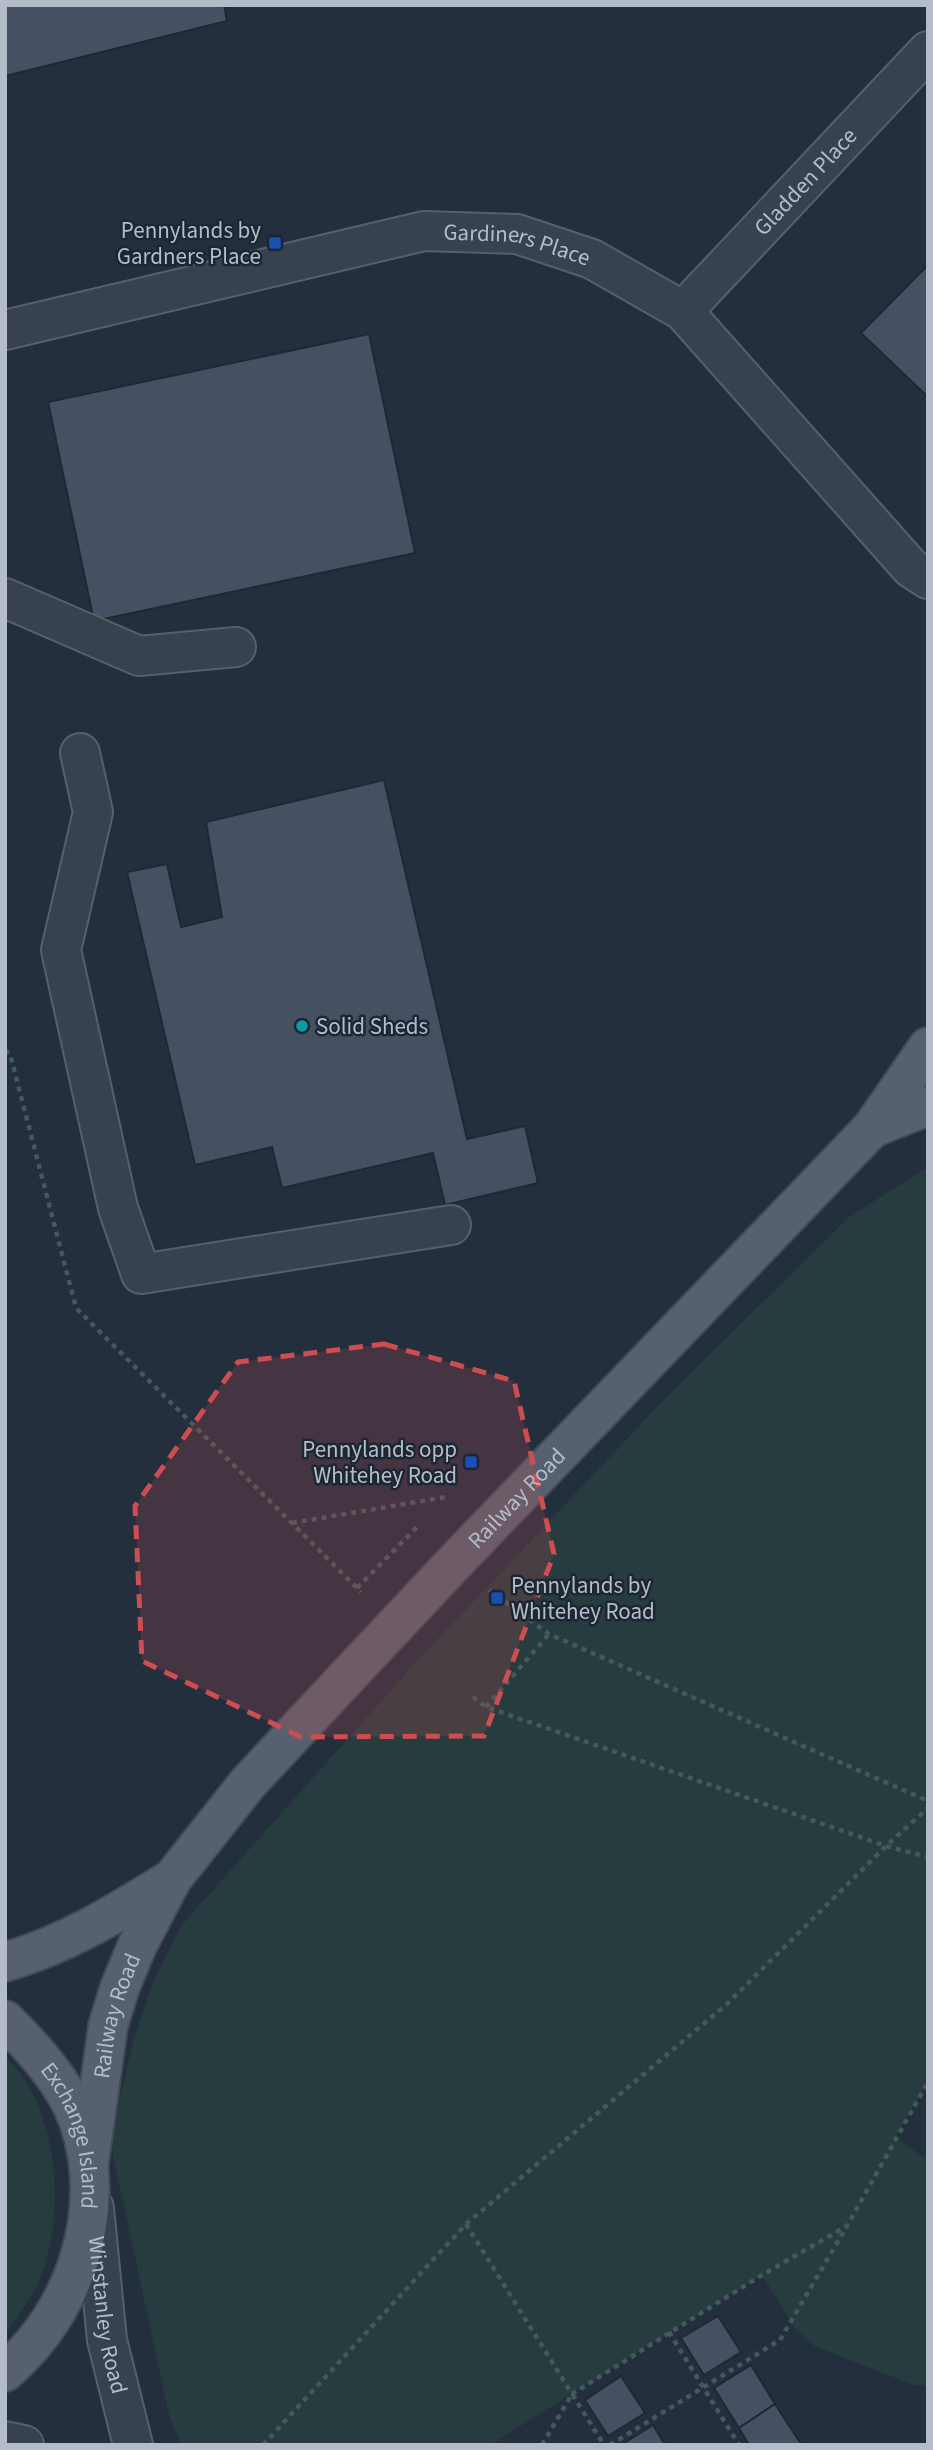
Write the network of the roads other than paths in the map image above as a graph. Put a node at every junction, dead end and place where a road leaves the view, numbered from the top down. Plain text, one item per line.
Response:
1 (928, 51) edge
2 (683, 311) junction
3 (5, 330) edge
4 (919, 573) edge
5 (5, 598) edge
6 (928, 604) edge
7 (236, 647) dead end
8 (80, 753) dead end
9 (928, 1047) edge
10 (928, 1106) edge
11 (872, 1129) junction
12 (451, 1225) dead end
13 (172, 1879) junction
14 (5, 1962) edge
15 (5, 2020) edge
16 (90, 2173) junction
17 (5, 2372) edge
18 (5, 2441) edge
19 (24, 2445) edge
20 (132, 2445) edge

1 - 2 street, Gladden Place
2 - 3 street, Gardiners Place
2 - 4 street, Gardiners Place
4 - 6 street, Gardiners Place
5 - 7 street
8 - 12 street
9 - 11 main road, Railway Road
10 - 11 main road, Railway Road
11 - 13 main road, Railway Road
13 - 14 main road, Railway Road
13 - 16 main road, Railway Road
15 - 16 main road, Exchange Island
16 - 17 main road, Exchange Island
16 - 20 street, Winstanley Road
18 - 19 street

